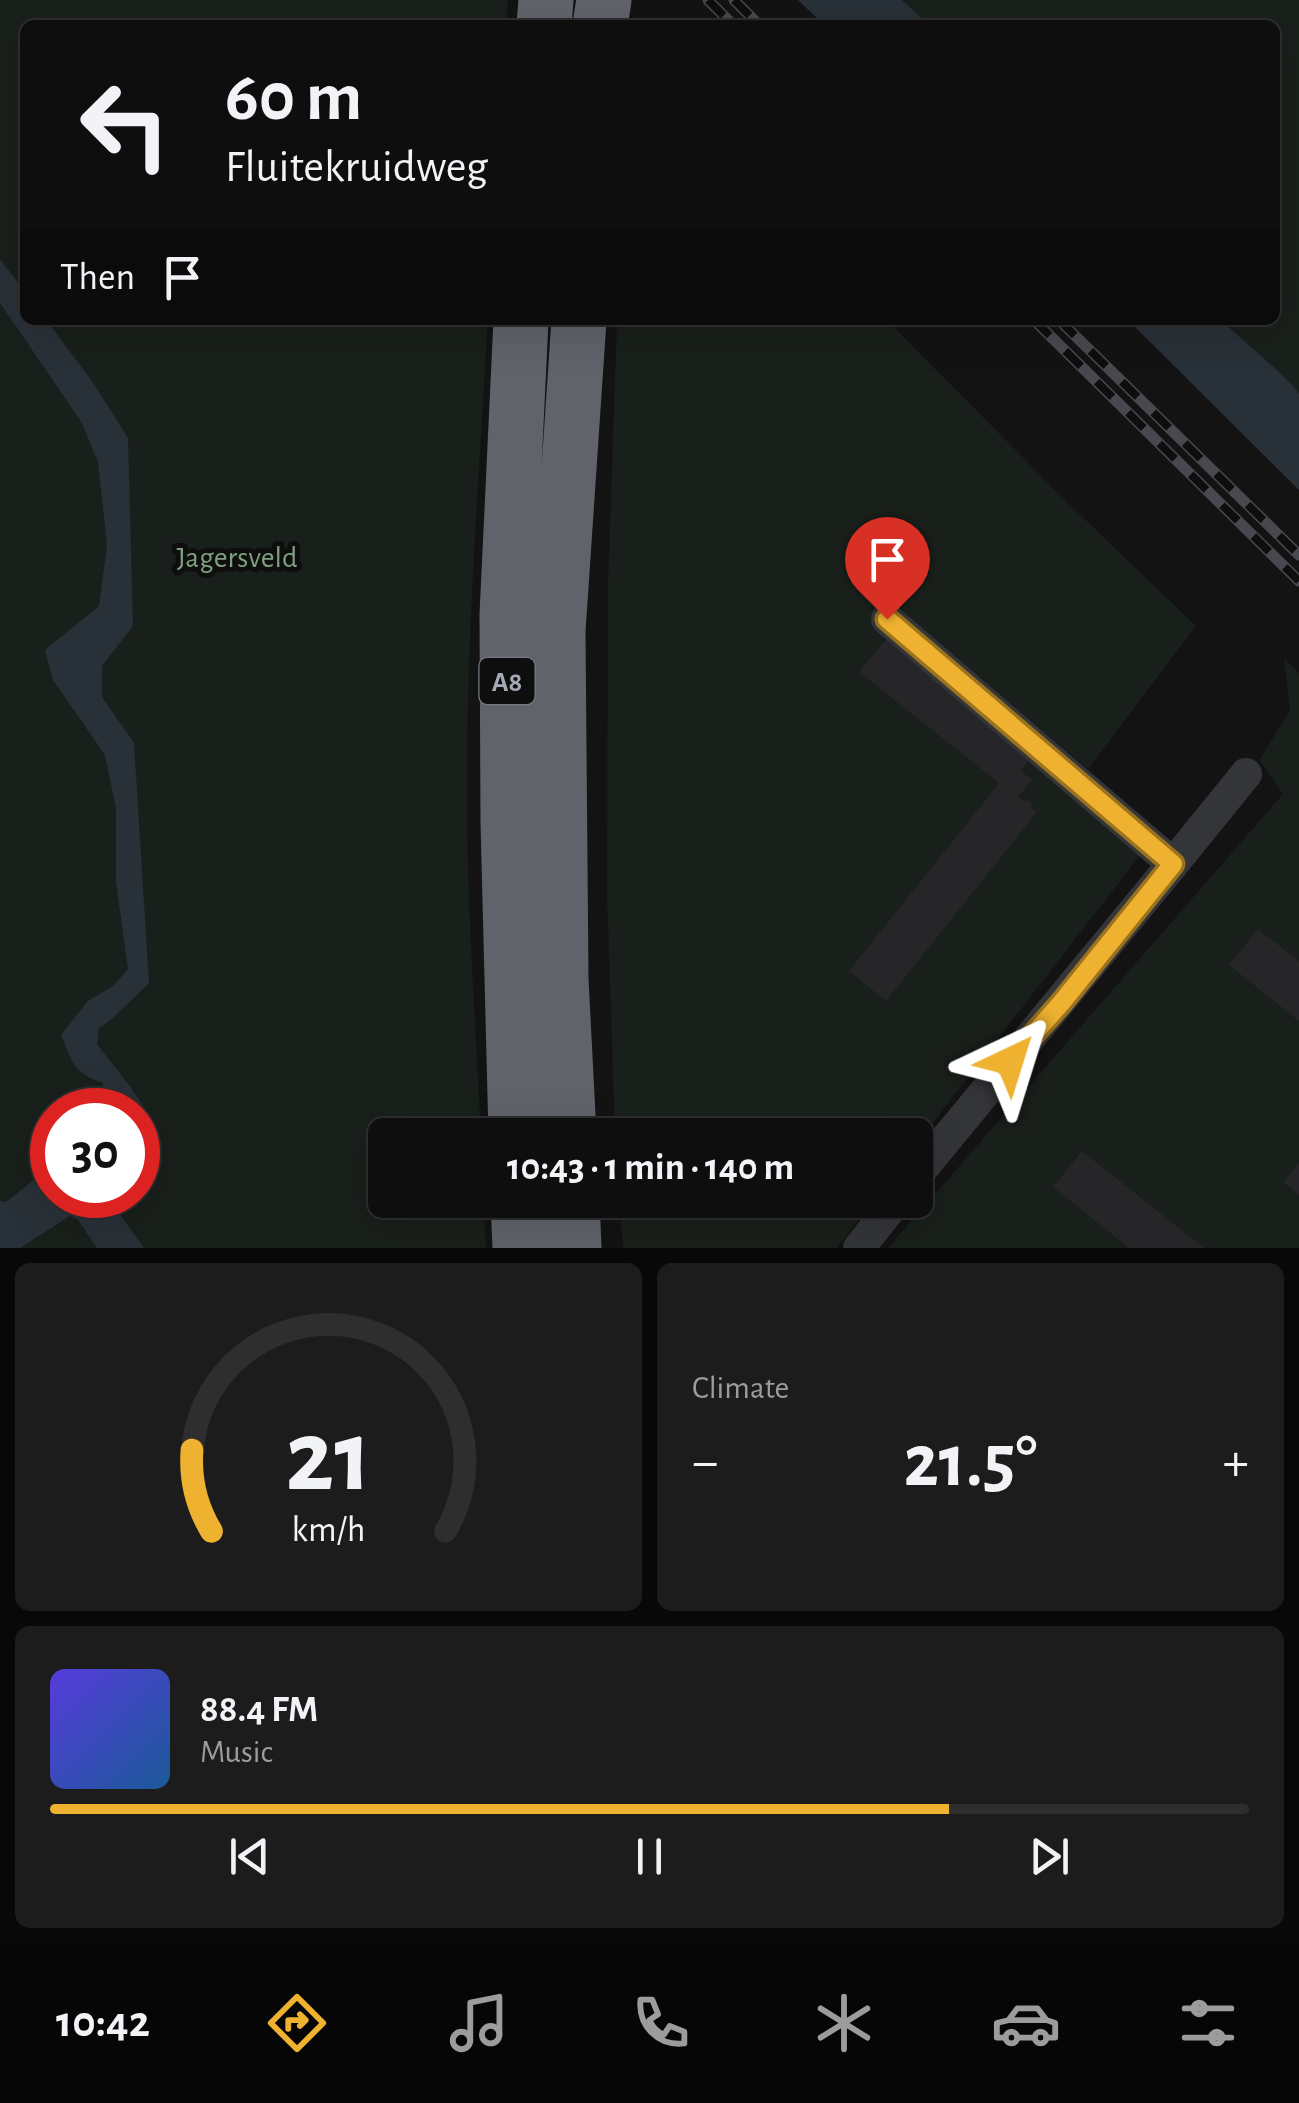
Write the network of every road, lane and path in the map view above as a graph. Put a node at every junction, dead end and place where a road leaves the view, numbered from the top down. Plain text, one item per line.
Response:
1 (522, 325) edge
2 (580, 325) edge
3 (887, 619) dead end
4 (1246, 774) dead end
5 (1173, 864) junction
6 (516, 1118) edge
7 (568, 1118) edge
8 (933, 1154) edge
9 (519, 1218) edge
10 (573, 1218) edge
11 (883, 1218) edge
12 (520, 1248) edge
13 (574, 1248) edge
14 (859, 1248) edge

1 - 6 highway, A8
2 - 7 highway, A8
3 - 5 street
4 - 5 street
5 - 8 street
9 - 12 highway
10 - 13 highway
11 - 14 street

